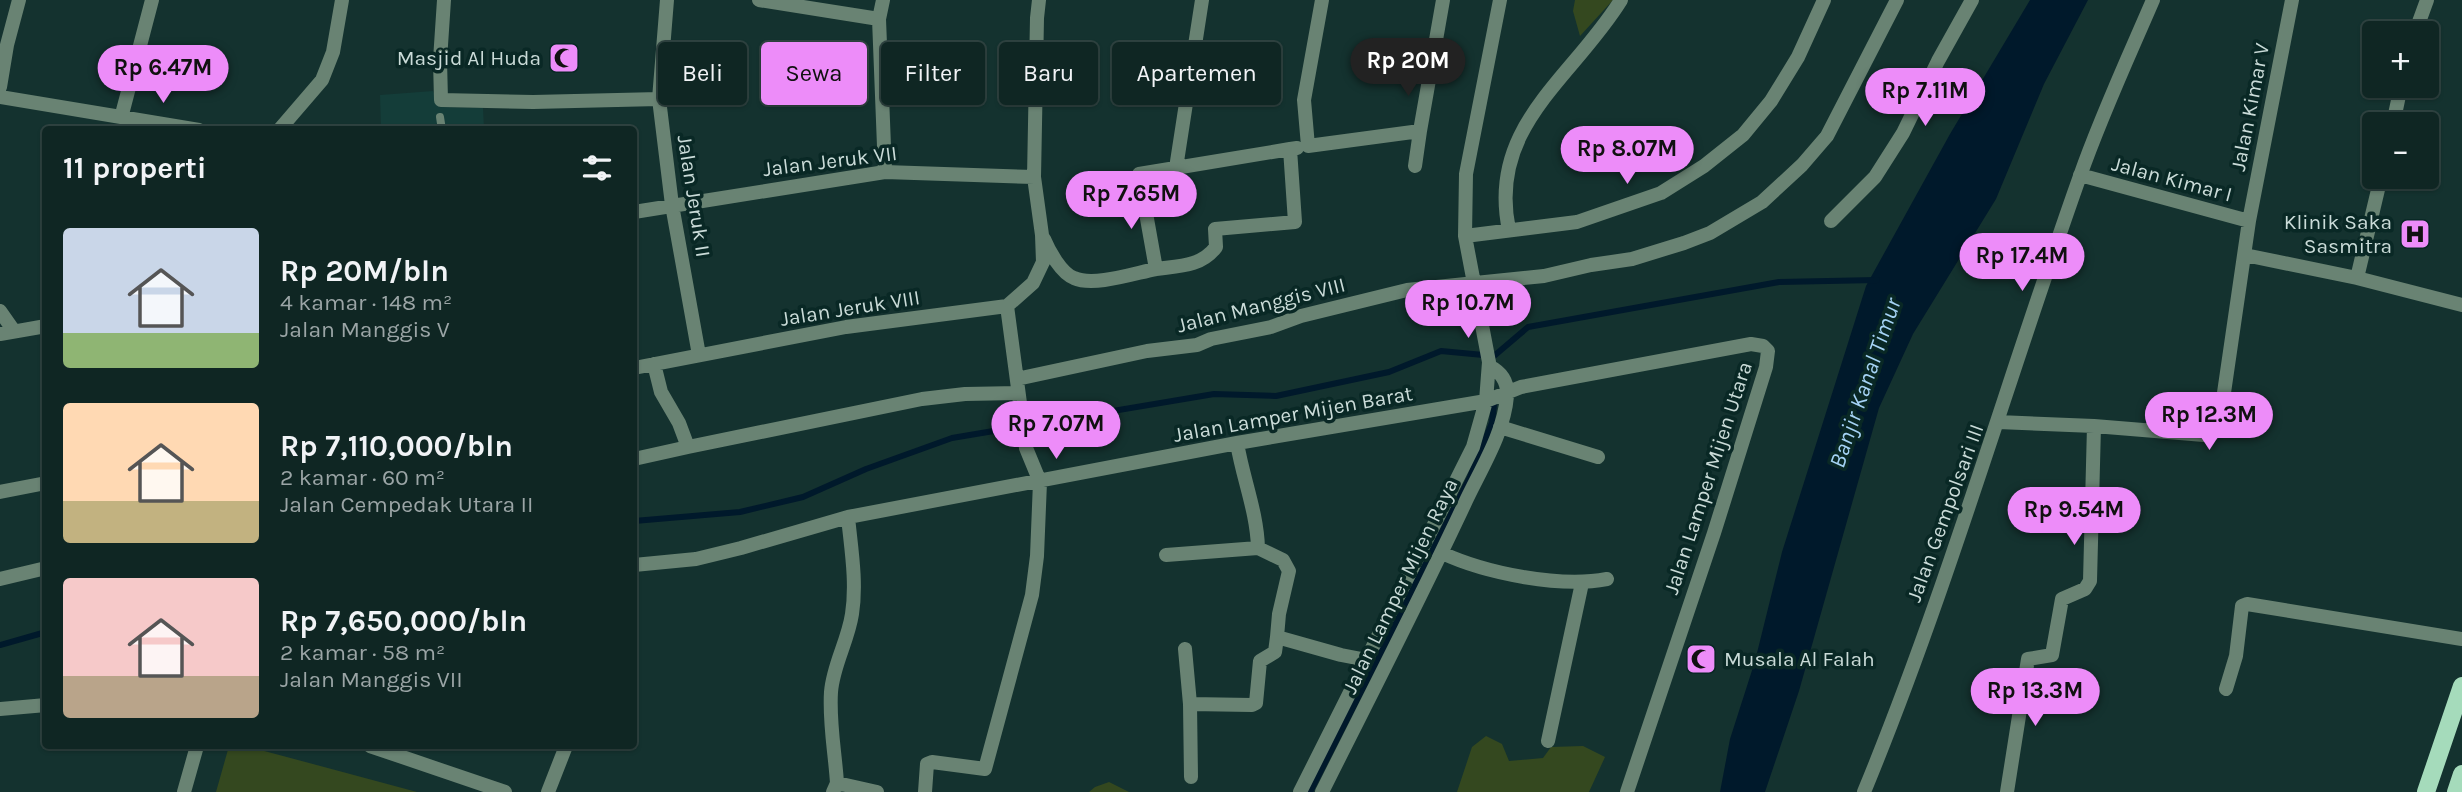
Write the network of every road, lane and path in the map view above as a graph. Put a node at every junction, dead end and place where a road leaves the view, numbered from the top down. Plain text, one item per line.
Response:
1 (19, 0) edge
2 (152, 0) edge
3 (342, 0) edge
4 (444, 0) edge
5 (667, 0) edge
6 (759, 0) edge
7 (883, 0) edge
8 (1039, 0) edge
9 (1202, 0) edge
10 (1322, 0) edge
11 (1443, 0) edge
12 (1500, 0) edge
13 (1621, 0) edge
14 (1824, 0) edge
15 (1897, 0) edge
16 (1972, 0) edge
17 (2154, 0) edge
18 (2292, 0) edge
19 (2427, 0) edge
20 (879, 19) junction
21 (2419, 21) edge
22 (664, 42) edge
23 (0, 87) edge
24 (0, 97) edge
25 (658, 99) edge
26 (660, 105) edge
27 (440, 117) dead end
28 (121, 124) edge
29 (147, 126) edge
30 (282, 126) edge
31 (441, 126) edge
32 (1420, 131) junction
33 (1308, 142) junction
34 (1290, 149) junction
35 (1415, 166) dead end
36 (1176, 168) junction
37 (885, 172) junction
38 (2080, 175) junction
39 (1034, 177) junction
40 (2378, 189) edge
41 (672, 205) junction
42 (637, 211) edge
43 (1831, 221) dead end
44 (2249, 221) junction
45 (1509, 230) junction
46 (1042, 235) junction
47 (1465, 236) junction
48 (2245, 255) junction
49 (1156, 270) junction
50 (2357, 278) junction
51 (1475, 283) junction
52 (2462, 305) edge
53 (1007, 306) junction
54 (0, 311) edge
55 (42, 327) edge
56 (7, 332) edge
57 (699, 355) junction
58 (654, 364) junction
59 (1489, 364) junction
60 (637, 367) edge
61 (1018, 386) junction
62 (1507, 394) junction
63 (1486, 401) junction
64 (1997, 422) junction
65 (2094, 426) junction
66 (1500, 427) junction
67 (1237, 443) junction
68 (688, 447) junction
69 (1598, 457) dead end
70 (637, 458) edge
71 (1040, 482) junction
72 (42, 483) edge
73 (0, 492) edge
74 (848, 517) junction
75 (1258, 548) junction
76 (1441, 553) junction
77 (1166, 555) dead end
78 (637, 565) edge
79 (42, 569) edge
80 (0, 579) edge
81 (1607, 579) dead end
82 (1582, 583) junction
83 (1277, 637) junction
84 (2462, 639) edge
85 (1185, 649) dead end
86 (1367, 660) junction
87 (2462, 685) edge
88 (2226, 689) dead end
89 (42, 705) edge
90 (1190, 705) junction
91 (0, 709) edge
92 (2457, 718) edge
93 (1548, 741) dead end
94 (196, 749) edge
95 (379, 749) edge
96 (565, 749) edge
97 (2462, 774) edge
98 (1191, 777) dead end
99 (835, 788) edge
100 (184, 792) edge
101 (505, 792) edge
102 (548, 792) edge
103 (877, 792) edge
104 (925, 792) edge
105 (1300, 792) edge
106 (1322, 792) edge
107 (1626, 792) edge
108 (1864, 792) edge
109 (2007, 792) edge
110 (2426, 792) edge
111 (2456, 792) edge

1 - 23 street
2 - 28 street
3 - 30 street
4 - 25 street
5 - 22 street, Jalan Jeruk II
6 - 20 street
7 - 20 street
8 - 39 street
9 - 36 street
10 - 33 street
11 - 32 street
12 - 47 street
13 - 45 street
14 - 45 street
15 - 51 street, Jalan Manggis VIII
16 - 43 street
17 - 38 street
18 - 44 street, Jalan Kimar V
19 - 21 street
20 - 37 street
24 - 28 street
26 - 41 street, Jalan Jeruk II
27 - 31 lane
28 - 29 street
32 - 33 street
32 - 35 street
33 - 34 street
34 - 36 street
34 - 49 street
36 - 49 street
37 - 39 street, Jalan Jeruk VII
37 - 41 street, Jalan Jeruk VII
38 - 44 street, Jalan Kimar I
38 - 64 street
39 - 46 street
40 - 50 street
41 - 42 street, Jalan Jeruk VII
41 - 57 street, Jalan Jeruk II
44 - 48 street, Jalan Kimar I
45 - 47 street
46 - 49 street
46 - 53 street
47 - 51 street
48 - 50 street
48 - 65 street, Jalan Gempolsari III
50 - 52 street
51 - 59 street
51 - 61 street, Jalan Manggis VIII
53 - 57 street, Jalan Jeruk VIII
53 - 61 street
54 - 56 street
55 - 56 street
57 - 58 street, Jalan Jeruk VIII
58 - 60 street, Jalan Jeruk VIII
58 - 68 street
59 - 62 street
59 - 63 street
61 - 68 street, Jalan Manggis VIII
61 - 71 street
62 - 63 street, Jalan Lamper Mijen Barat
62 - 66 street, Jalan Lamper Mijen Raya
62 - 107 street, Jalan Lamper Mijen Utara
63 - 67 street, Jalan Lamper Mijen Barat
63 - 86 street
64 - 65 street, Jalan Gempolsari III
64 - 108 street, Jalan Gempolsari III
65 - 109 street
66 - 69 street
66 - 76 street, Jalan Lamper Mijen Raya
67 - 71 street, Jalan Lamper Mijen Barat
67 - 75 street
68 - 70 street, Jalan Manggis VIII
71 - 74 street, Jalan Lamper Mijen Barat
71 - 104 street
72 - 73 street
74 - 78 street, Jalan Lamper Mijen Barat
74 - 99 street
75 - 77 street
75 - 83 street
76 - 82 street
76 - 106 street, Jalan Lamper Mijen Raya
79 - 80 street
81 - 82 street
82 - 93 street
83 - 86 street
83 - 90 street
84 - 88 street
85 - 90 street
86 - 105 street
87 - 92 main road
89 - 91 street
90 - 98 street
92 - 110 main road
94 - 100 street
95 - 101 street
96 - 102 street
97 - 111 main road
99 - 103 street

